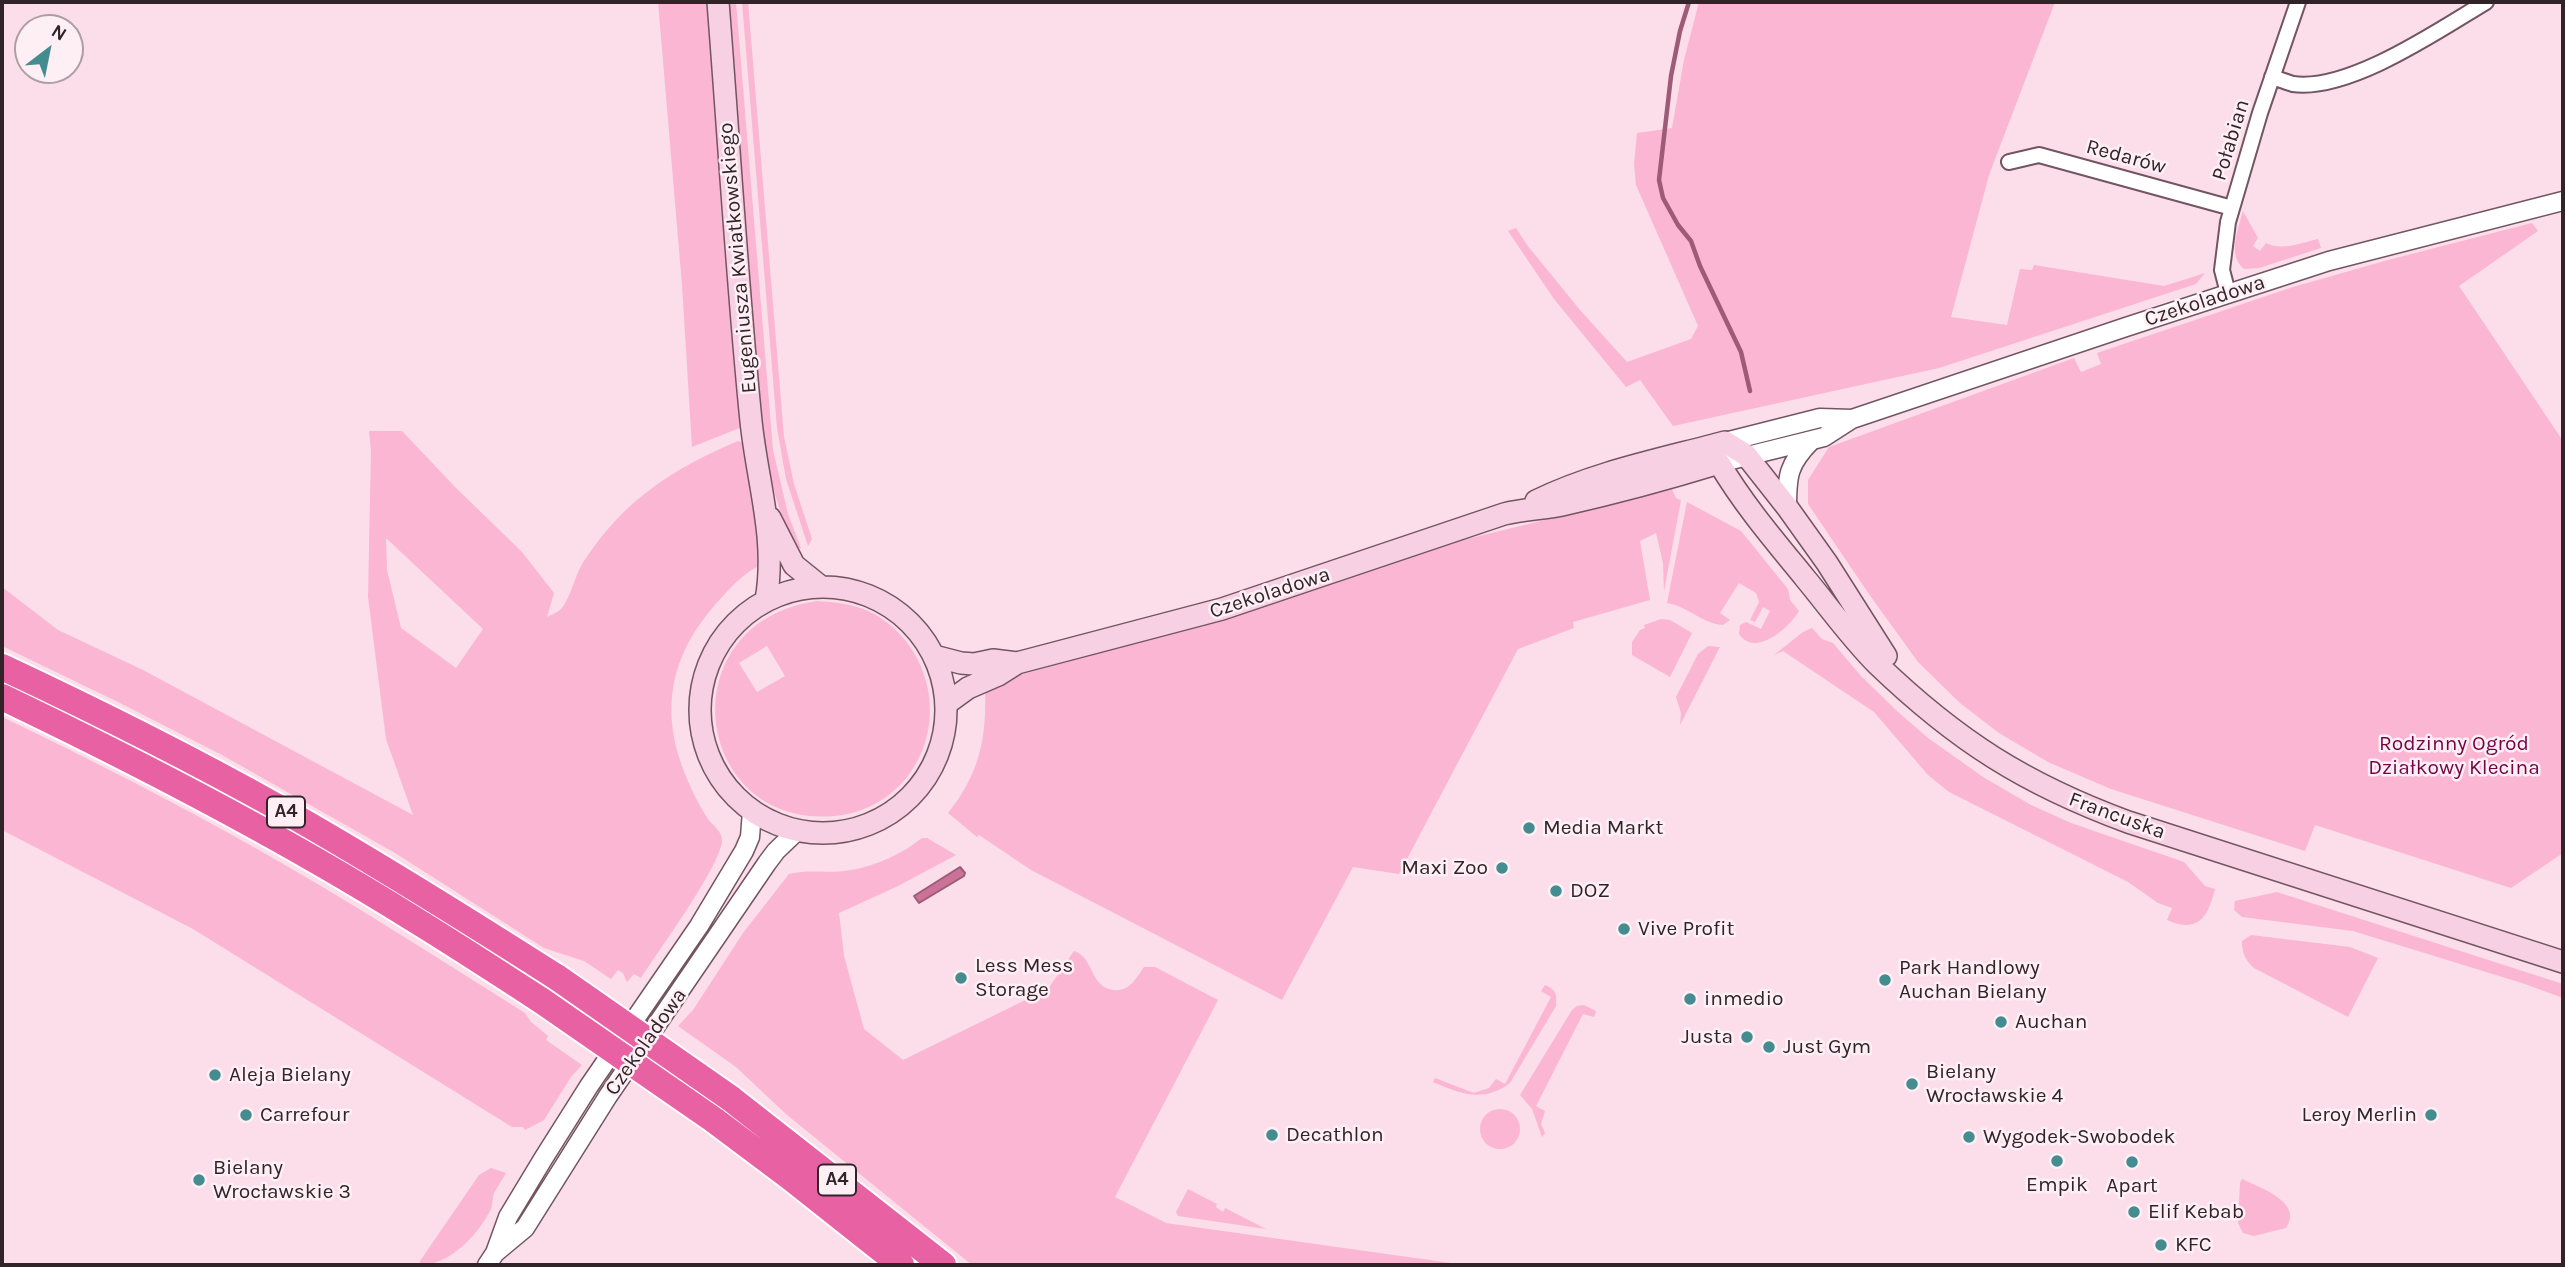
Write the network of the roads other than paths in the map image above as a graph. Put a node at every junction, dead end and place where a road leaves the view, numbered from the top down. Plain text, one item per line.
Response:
1 (718, 2) edge
2 (2486, 2) edge
3 (2295, 3) edge
4 (2272, 77) junction
5 (2009, 162) dead end
6 (2563, 201) edge
7 (2232, 208) junction
8 (2228, 293) junction
9 (1852, 419) junction
10 (1811, 441) junction
11 (1725, 442) junction
12 (1746, 455) junction
13 (1719, 463) junction
14 (1787, 507) junction
15 (1519, 510) junction
16 (767, 512) junction
17 (820, 586) junction
18 (766, 600) junction
19 (934, 656) junction
20 (1017, 663) junction
21 (2, 667) edge
22 (1904, 687) junction
23 (2, 697) edge
24 (946, 704) junction
25 (752, 811) junction
26 (798, 830) junction
27 (2563, 962) edge
28 (491, 1259) edge
29 (901, 1265) edge
30 (943, 1265) edge

1 - 16 main road, Eugeniusza Kwiatkowskiego
2 - 4 street
3 - 4 street, Połabian
4 - 7 street, Połabian
5 - 7 street, Redarów
6 - 8 street, Czekoladowa
7 - 8 street, Połabian
8 - 9 street, Czekoladowa
9 - 10 street, Czekoladowa
9 - 11 street, Czekoladowa
10 - 12 street, Czekoladowa
10 - 14 street
11 - 12 main road
11 - 13 street
11 - 15 main road, Czekoladowa
12 - 13 street, Czekoladowa
12 - 14 main road
13 - 15 main road, Czekoladowa
13 - 22 main road
14 - 22 main road
15 - 20 main road, Czekoladowa
16 - 17 main road, Eugeniusza Kwiatkowskiego
16 - 18 main road, Eugeniusza Kwiatkowskiego
17 - 18 main road
17 - 19 main road
18 - 25 main road
19 - 20 main road, Czekoladowa
19 - 24 main road
20 - 24 main road, Czekoladowa
21 - 30 highway, A4, bridge
22 - 27 main road, Francuska
23 - 29 highway, A4, bridge
24 - 26 main road
25 - 26 main road
25 - 28 street, Czekoladowa
26 - 28 street, Czekoladowa

